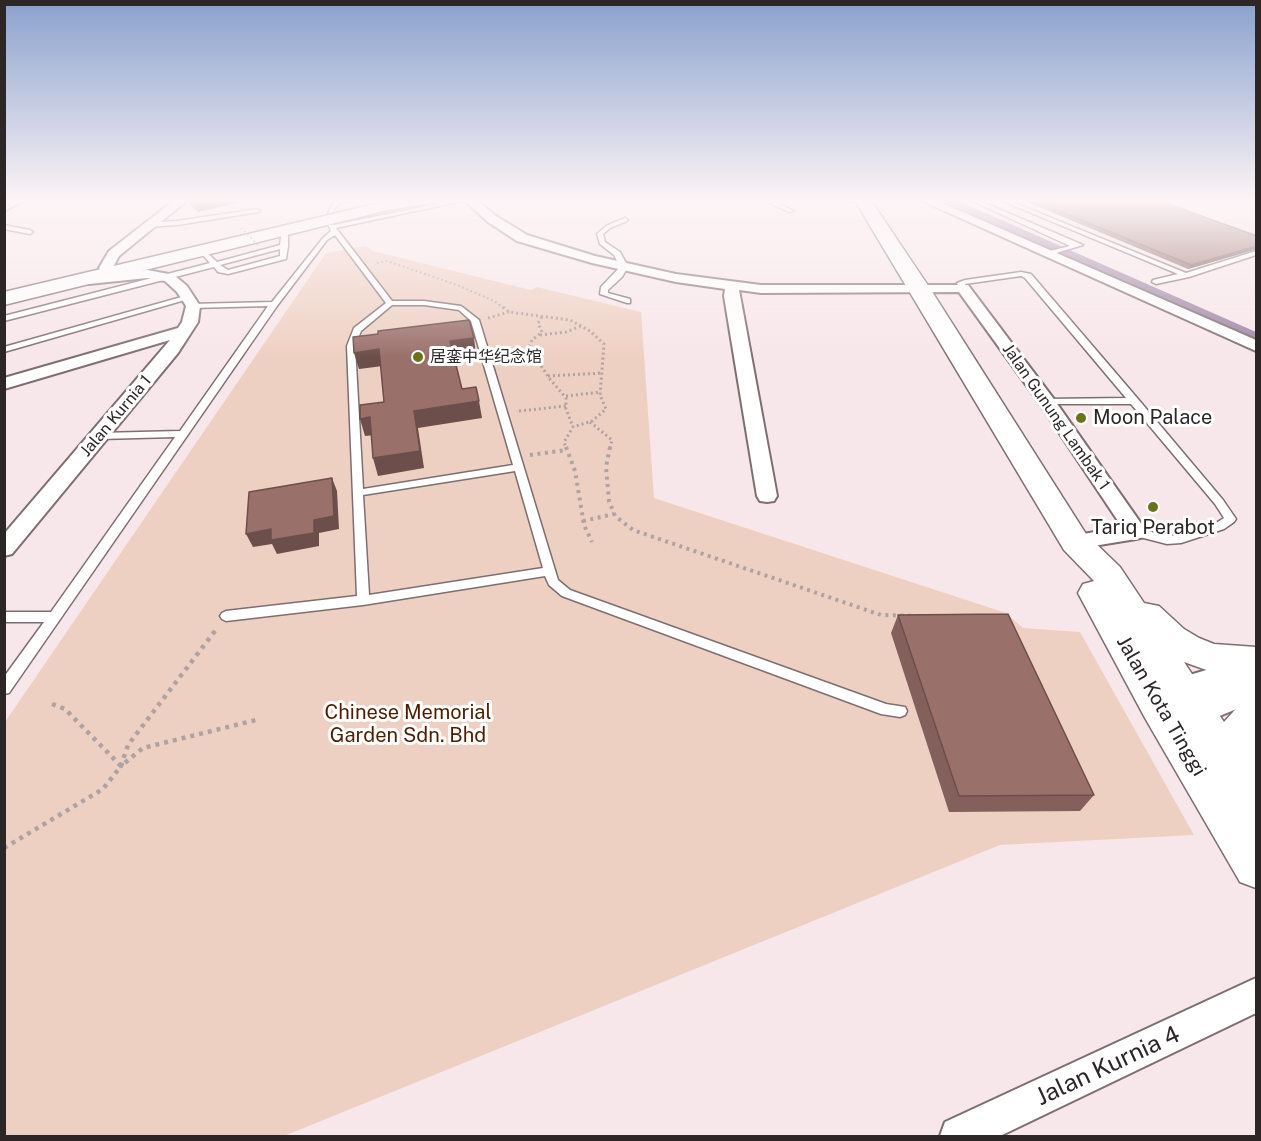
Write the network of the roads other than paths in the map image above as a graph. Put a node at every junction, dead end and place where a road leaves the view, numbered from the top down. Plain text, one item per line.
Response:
1 (116, 252) edge
2 (197, 252) edge
3 (221, 252) edge
4 (285, 252) edge
5 (314, 252) edge
6 (351, 252) edge
7 (567, 252) edge
8 (615, 252) edge
9 (897, 252) edge
10 (1055, 252) edge
11 (1129, 252) edge
12 (1052, 253) joint
13 (1257, 253) edge
14 (204, 256) junction
15 (624, 267) junction
16 (98, 274) junction
17 (1186, 275) junction
18 (169, 278) junction
19 (1156, 282) dead end
20 (732, 286) junction
21 (963, 288) junction
22 (4, 290) edge
23 (921, 290) junction
24 (4, 299) edge
25 (627, 301) dead end
26 (190, 302) junction
27 (390, 303) junction
28 (274, 304) junction
29 (4, 319) edge
30 (185, 332) junction
31 (1257, 346) edge
32 (4, 350) edge
33 (4, 384) edge
34 (1134, 401) junction
35 (1047, 402) junction
36 (183, 435) junction
37 (100, 436) junction
38 (517, 462) junction
39 (357, 494) junction
40 (767, 496) dead end
41 (1136, 532) junction
42 (1075, 542) junction
43 (4, 549) edge
44 (550, 571) junction
45 (1108, 575) junction
46 (363, 600) junction
47 (226, 616) road end
48 (4, 617) edge
49 (54, 617) junction
50 (1257, 661) edge
51 (1257, 669) edge
52 (1257, 687) edge
53 (4, 689) edge
54 (1176, 706) junction
55 (900, 711) dead end
56 (1257, 714) edge
57 (1256, 805) edge
58 (1257, 866) edge
59 (1257, 995) edge
60 (959, 1137) edge

1 - 16 street
2 - 16 highway
3 - 14 highway
4 - 14 lane
5 - 28 lane
6 - 27 lane
7 - 15 street
8 - 15 lane
9 - 23 highway, Jalan Kota Tinggi
10 - 12 lane
11 - 17 lane
12 - 31 street
13 - 17 lane
14 - 16 highway
14 - 18 lane
14 - 18 street
15 - 20 street
15 - 25 lane
16 - 18 street
16 - 22 highway
16 - 24 highway
17 - 19 lane
18 - 26 street
18 - 29 lane
20 - 23 street
20 - 40 street
21 - 23 street
21 - 34 lane
21 - 35 street, Jalan Gunung Lambak 1
23 - 42 highway, Jalan Kota Tinggi
26 - 28 lane
26 - 30 street, Jalan Kurnia 1
26 - 32 lane
27 - 38 lane
27 - 39 lane
28 - 36 lane
30 - 33 street
30 - 37 street, Jalan Kurnia 1
34 - 35 lane
34 - 41 lane
35 - 41 street, Jalan Gunung Lambak 1
36 - 37 lane
36 - 49 lane
37 - 43 street, Jalan Kurnia 1
38 - 39 lane
38 - 44 lane
39 - 46 lane
41 - 42 street
42 - 45 highway, Jalan Kota Tinggi
42 - 54 highway, Jalan Kota Tinggi
44 - 46 lane
44 - 55 lane
45 - 50 highway
45 - 54 highway, Jalan Kota Tinggi
46 - 47 lane
48 - 49 lane
49 - 53 lane
51 - 54 street
52 - 54 street
54 - 57 highway, Jalan Kota Tinggi
54 - 58 highway, Jalan Kota Tinggi
56 - 57 highway
59 - 60 street, Jalan Kurnia 4

